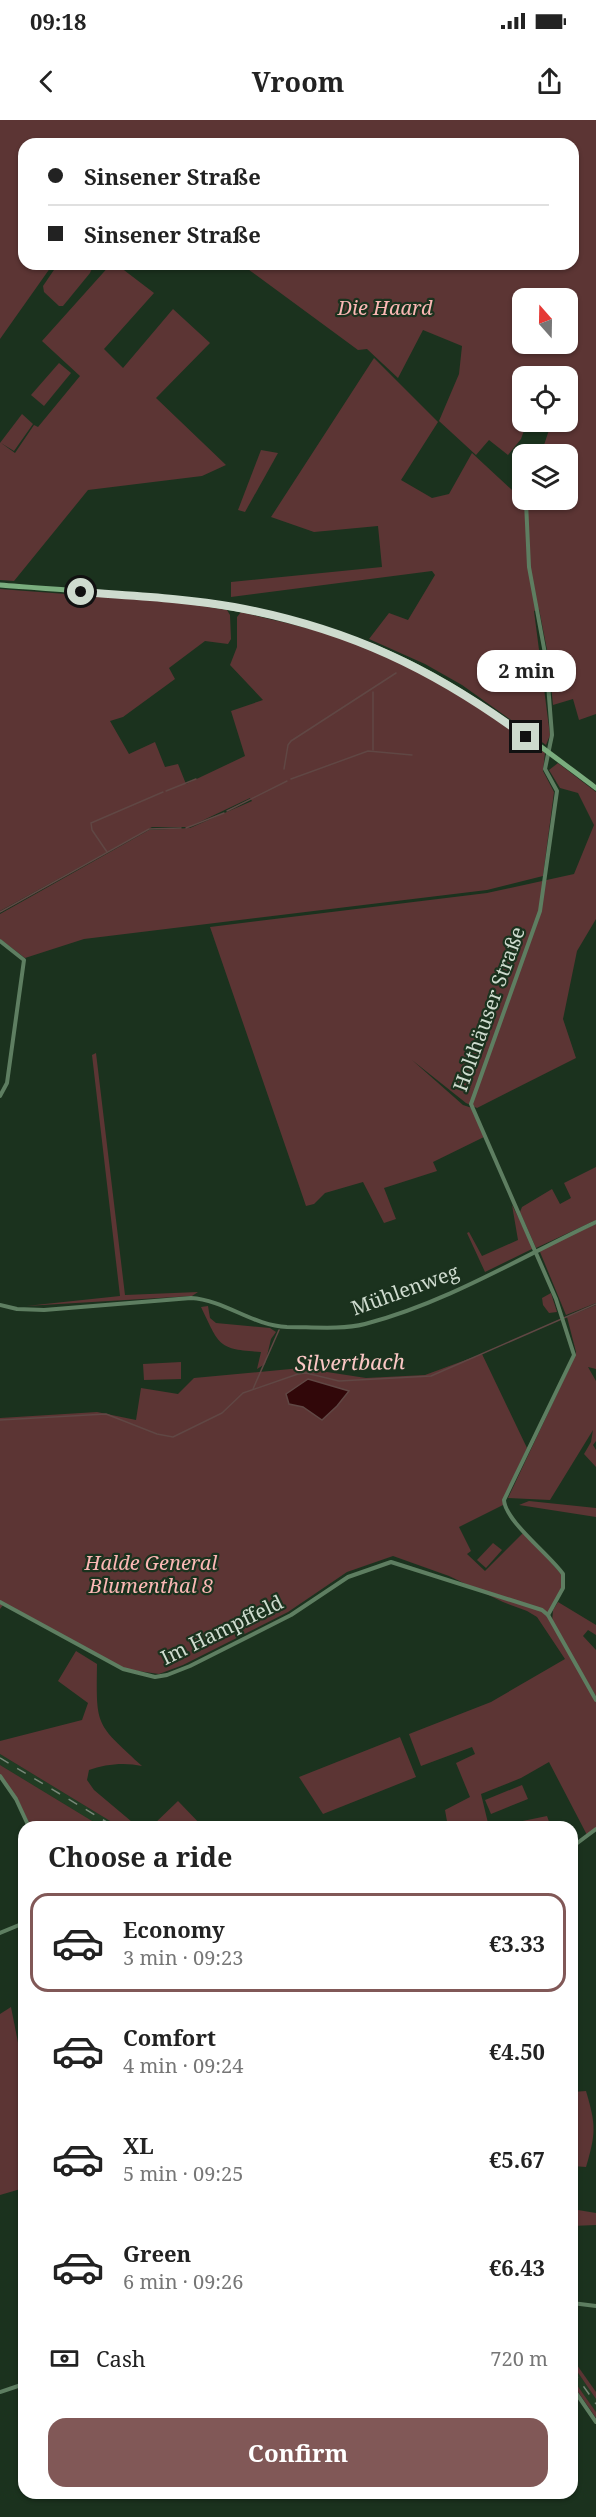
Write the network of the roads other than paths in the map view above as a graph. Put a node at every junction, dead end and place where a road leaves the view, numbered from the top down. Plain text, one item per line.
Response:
1 (526, 510) edge
2 (0, 585) edge
3 (550, 753) junction
4 (596, 788) edge
5 (0, 941) edge
6 (0, 1096) edge
7 (596, 1222) edge
8 (536, 1250) junction
9 (0, 1305) edge
10 (0, 1602) edge
11 (548, 1615) junction
12 (596, 1700) edge
13 (0, 1776) edge
14 (26, 1821) edge
15 (596, 1830) edge
16 (578, 1843) edge
17 (18, 1925) edge
18 (0, 1932) edge
19 (578, 2304) edge
20 (596, 2306) edge
21 (18, 2386) edge
22 (0, 2392) edge
23 (578, 2396) edge
24 (596, 2422) edge

1 - 3 street, Holthäuser Straße
2 - 3 main road
3 - 4 main road
3 - 8 street, Holthäuser Straße
5 - 6 street
7 - 8 street, Mühlenweg
8 - 9 street, Mühlenweg
8 - 11 street, Holthäuser Straße
10 - 11 street, Im Hampffeld
11 - 12 street
13 - 14 street
15 - 16 street
17 - 18 street
19 - 20 street
21 - 22 street
23 - 24 street

